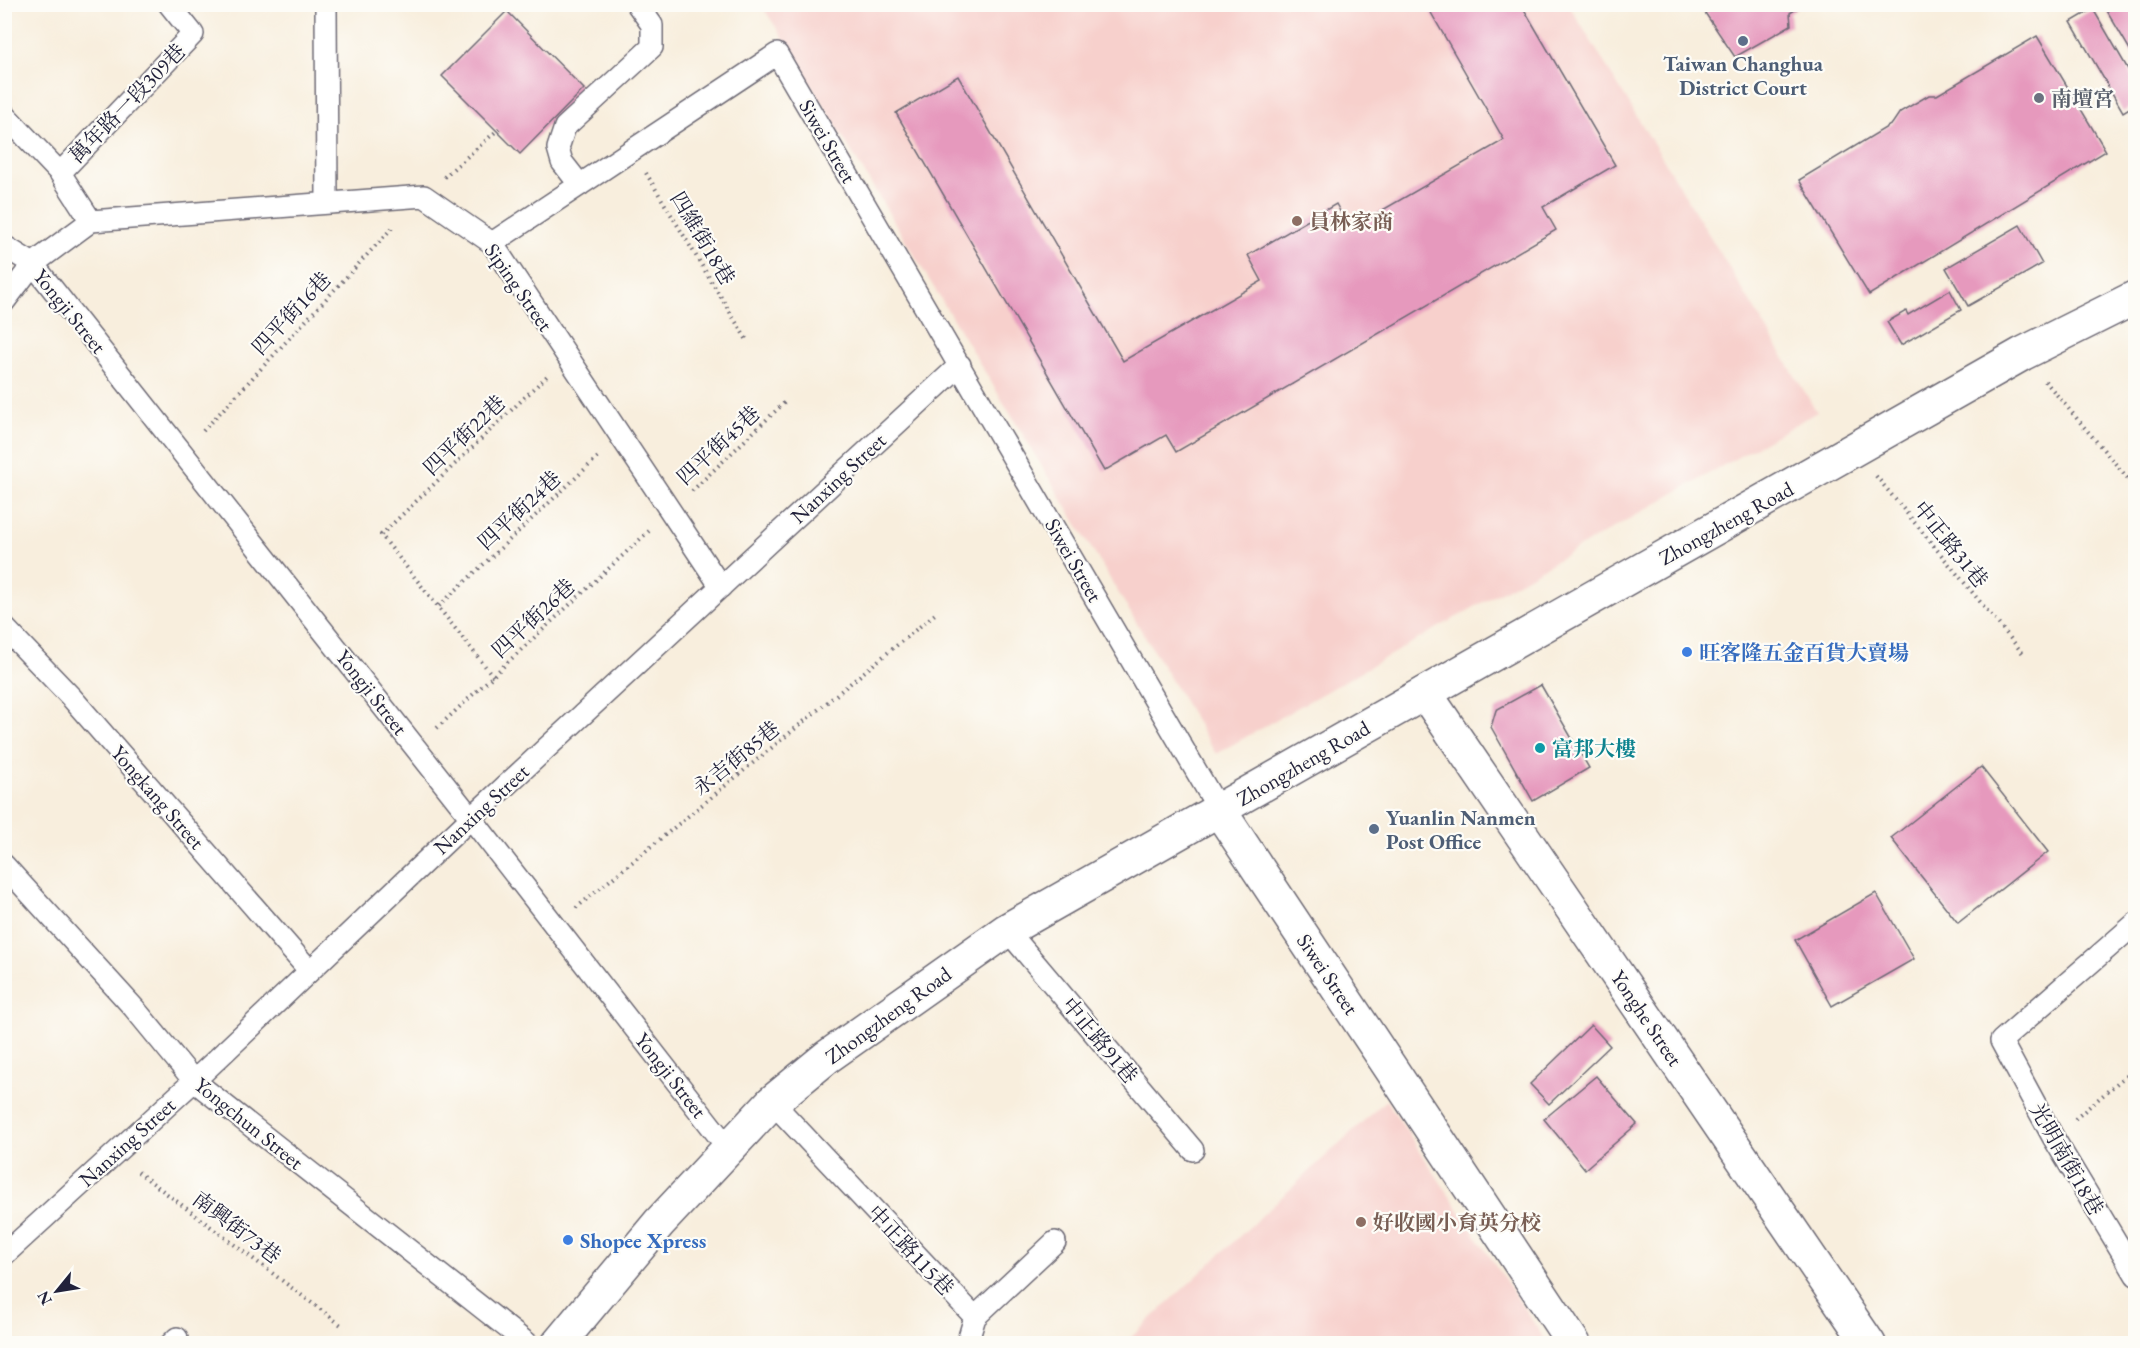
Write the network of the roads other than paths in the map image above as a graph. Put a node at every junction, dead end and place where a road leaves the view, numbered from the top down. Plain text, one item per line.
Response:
1 (169, 4) edge
2 (326, 4) edge
3 (637, 4) edge
4 (4, 114) edge
5 (60, 173) junction
6 (580, 185) junction
7 (327, 202) junction
8 (91, 221) junction
9 (492, 243) junction
10 (4, 246) edge
11 (33, 264) junction
12 (2136, 297) edge
13 (4, 302) edge
14 (960, 365) junction
15 (721, 587) junction
16 (4, 627) edge
17 (1425, 693) junction
18 (1219, 810) junction
19 (471, 818) junction
20 (4, 866) edge
21 (2136, 923) edge
22 (1007, 930) junction
23 (309, 970) junction
24 (194, 1081) junction
25 (772, 1102) junction
26 (728, 1148) junction
27 (1193, 1150) dead end
28 (1055, 1242) dead end
29 (4, 1255) edge
30 (2136, 1275) edge
31 (975, 1317) junction
32 (528, 1344) edge
33 (558, 1344) edge
34 (967, 1344) edge
35 (1574, 1344) edge
36 (1869, 1344) edge

1 - 5 lane, 萬年路一段309巷
2 - 7 lane
3 - 6 lane
4 - 5 lane
5 - 8 lane
6 - 9 lane, Siwei Street
6 - 14 lane, Siwei Street
7 - 8 lane
7 - 9 lane, Siping Street
8 - 11 lane
9 - 15 lane, Siping Street
10 - 11 lane, Yongji Street
11 - 13 lane
11 - 19 lane, Yongji Street
12 - 17 street, Zhongzheng Road
14 - 15 lane, Nanxing Street
14 - 18 lane, Siwei Street
15 - 19 lane, Nanxing Street
16 - 23 lane, Yongkang Street
17 - 18 street, Zhongzheng Road
17 - 36 street, Yonghe Street
18 - 22 street, Zhongzheng Road
18 - 35 street, Siwei Street
19 - 23 lane, Nanxing Street
19 - 26 lane, Yongji Street
20 - 24 lane, Yongchun Street
21 - 30 lane, 光明南街18巷
22 - 25 street, Zhongzheng Road
22 - 27 lane, 中正路91巷
23 - 24 lane, Nanxing Street
24 - 29 lane, Nanxing Street
24 - 32 lane, Yongchun Street
25 - 26 street, Zhongzheng Road
25 - 31 lane, 中正路115巷
26 - 33 street, Zhongzheng Road
28 - 31 lane
31 - 34 lane

